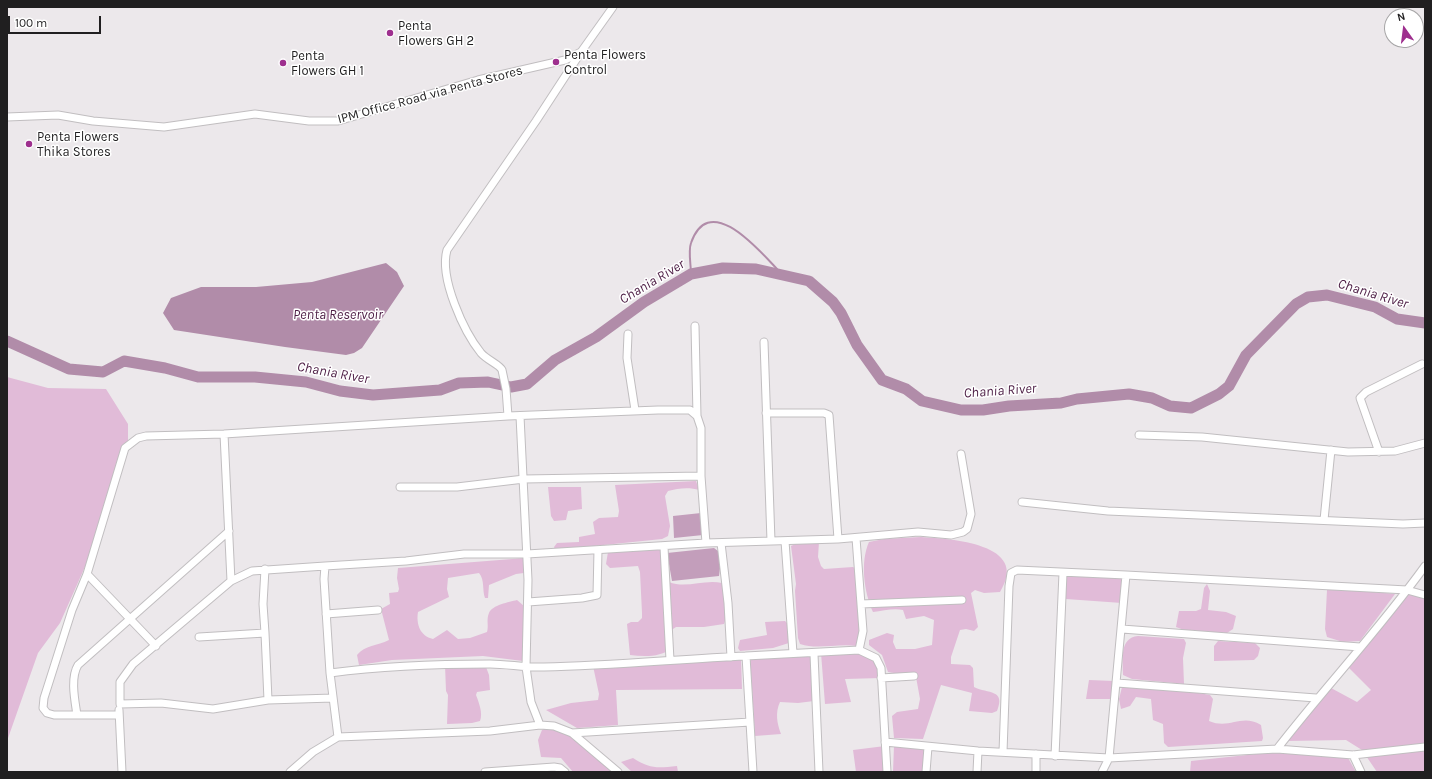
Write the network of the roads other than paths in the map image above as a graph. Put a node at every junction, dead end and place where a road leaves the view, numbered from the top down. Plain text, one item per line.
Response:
1 (613, 7) edge
2 (581, 52) junction
3 (7, 117) edge
4 (695, 326) dead end
5 (628, 334) dead end
6 (764, 342) dead end
7 (1422, 364) dead end
8 (634, 410) junction
9 (766, 413) junction
10 (508, 416) junction
11 (520, 416) junction
12 (698, 416) junction
13 (224, 434) junction
14 (1139, 436) dead end
15 (1425, 442) edge
16 (1331, 450) junction
17 (1380, 452) junction
18 (961, 454) dead end
19 (701, 476) junction
20 (524, 479) junction
21 (400, 487) dead end
22 (1022, 502) dead end
23 (1324, 520) junction
24 (1425, 523) edge
25 (228, 531) junction
26 (856, 538) junction
27 (838, 539) junction
28 (771, 540) junction
29 (785, 541) junction
30 (706, 543) junction
31 (721, 543) junction
32 (664, 547) junction
33 (598, 550) junction
34 (527, 554) junction
35 (326, 566) junction
36 (1425, 566) edge
37 (265, 569) junction
38 (1063, 573) junction
39 (87, 574) junction
40 (1126, 575) junction
41 (231, 581) junction
42 (1407, 590) junction
43 (1425, 595) edge
44 (962, 600) dead end
45 (528, 602) junction
46 (862, 604) junction
47 (378, 610) dead end
48 (326, 614) junction
49 (130, 620) junction
50 (1122, 629) junction
51 (265, 633) junction
52 (199, 637) dead end
53 (156, 646) junction
54 (1360, 647) junction
55 (859, 650) junction
56 (793, 653) junction
57 (814, 654) junction
58 (746, 656) junction
59 (731, 657) junction
60 (670, 660) junction
61 (526, 667) junction
62 (330, 674) junction
63 (914, 676) dead end
64 (881, 678) junction
65 (1117, 683) junction
66 (333, 698) junction
67 (1316, 698) junction
68 (268, 700) junction
69 (120, 704) junction
70 (77, 715) junction
71 (118, 715) junction
72 (750, 722) junction
73 (540, 725) junction
74 (572, 733) junction
75 (338, 737) junction
76 (885, 742) junction
77 (928, 747) junction
78 (1425, 748) edge
79 (1277, 749) junction
80 (978, 751) junction
81 (1004, 752) junction
82 (1036, 754) junction
83 (1353, 755) junction
84 (1055, 756) junction
85 (1109, 758) junction
86 (122, 772) edge
87 (290, 772) edge
88 (485, 772) edge
89 (565, 772) edge
90 (618, 772) edge
91 (753, 772) edge
92 (819, 772) edge
93 (887, 772) edge
94 (926, 772) edge
95 (978, 772) edge
96 (1036, 772) edge
97 (1102, 772) edge
98 (1361, 772) edge

1 - 2 street
2 - 3 street, IPM Office Road via Penta Stores
2 - 10 street
4 - 12 street
5 - 8 street
6 - 9 street
7 - 17 street
8 - 11 street
8 - 12 street
9 - 27 street
9 - 28 street
10 - 11 street
10 - 13 street
11 - 20 street
12 - 19 street
13 - 25 street
13 - 39 street
14 - 16 street
15 - 17 street
16 - 17 street
16 - 23 street
18 - 26 street
19 - 20 street
19 - 30 street
20 - 21 street
20 - 34 street
22 - 23 street
23 - 24 street
25 - 41 street
25 - 49 street
26 - 27 street
26 - 46 street
27 - 29 street
28 - 29 street
28 - 31 street
29 - 56 street
30 - 31 street
30 - 32 street
31 - 59 street
32 - 33 street
32 - 60 street
33 - 34 street
33 - 45 street
34 - 35 street
34 - 45 street
35 - 37 street
35 - 48 street
36 - 42 street
37 - 41 street
37 - 51 street
38 - 40 street
38 - 81 street
38 - 84 street
39 - 49 street
39 - 70 street
40 - 42 street
40 - 50 street
41 - 53 street
42 - 43 street
42 - 54 street
44 - 46 street
45 - 61 street
46 - 55 street
47 - 48 street
48 - 62 street
49 - 53 street
49 - 70 street
50 - 54 street
50 - 65 street
51 - 52 street
51 - 68 street
53 - 69 street
54 - 67 street
55 - 57 street
55 - 64 street
56 - 57 street
56 - 58 street
57 - 92 street
58 - 59 street
58 - 72 street
59 - 60 street
60 - 61 street
61 - 62 street
61 - 73 street
62 - 66 street
63 - 64 street
64 - 76 street
65 - 67 street
65 - 85 street
66 - 68 street
66 - 75 street
67 - 79 street
68 - 69 street
69 - 71 street
70 - 71 street
71 - 86 street
72 - 74 street
72 - 91 street
73 - 74 street
73 - 75 street
74 - 90 street
75 - 87 street
76 - 77 street
76 - 93 street
77 - 80 street
77 - 94 street
78 - 83 street
79 - 83 street
79 - 85 street
80 - 81 street
80 - 95 street
81 - 82 street
82 - 84 street
82 - 96 street
83 - 98 street
84 - 85 street
85 - 97 street
88 - 89 street

